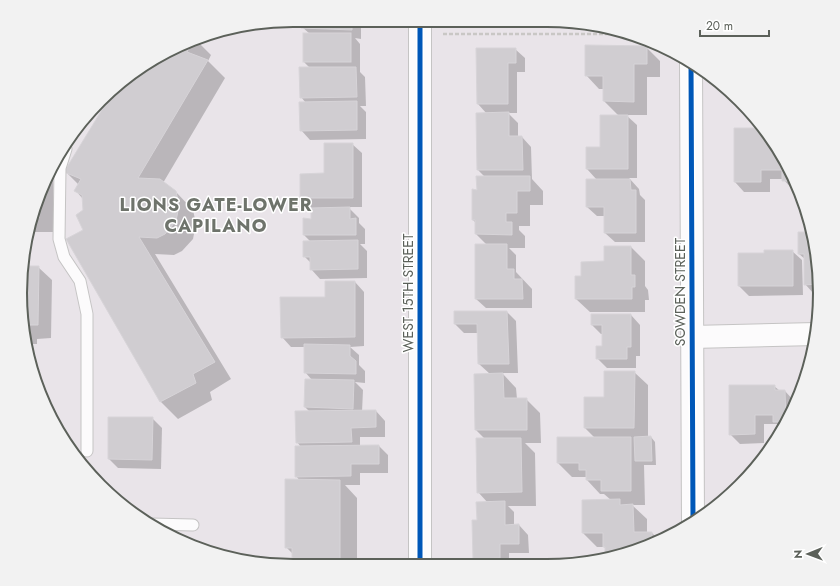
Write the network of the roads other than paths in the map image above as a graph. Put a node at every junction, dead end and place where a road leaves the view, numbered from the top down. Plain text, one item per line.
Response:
1 (420, 27) edge
2 (696, 72) edge
3 (62, 162) edge
4 (810, 334) edge
5 (692, 337) junction
6 (86, 451) dead end
7 (693, 515) edge
8 (162, 524) edge
9 (193, 524) dead end
10 (420, 559) edge

1 - 10 street, WEST 15TH STREET
2 - 5 street, SOWDEN STREET
3 - 6 lane
4 - 5 street
5 - 7 street, SOWDEN STREET
8 - 9 lane

